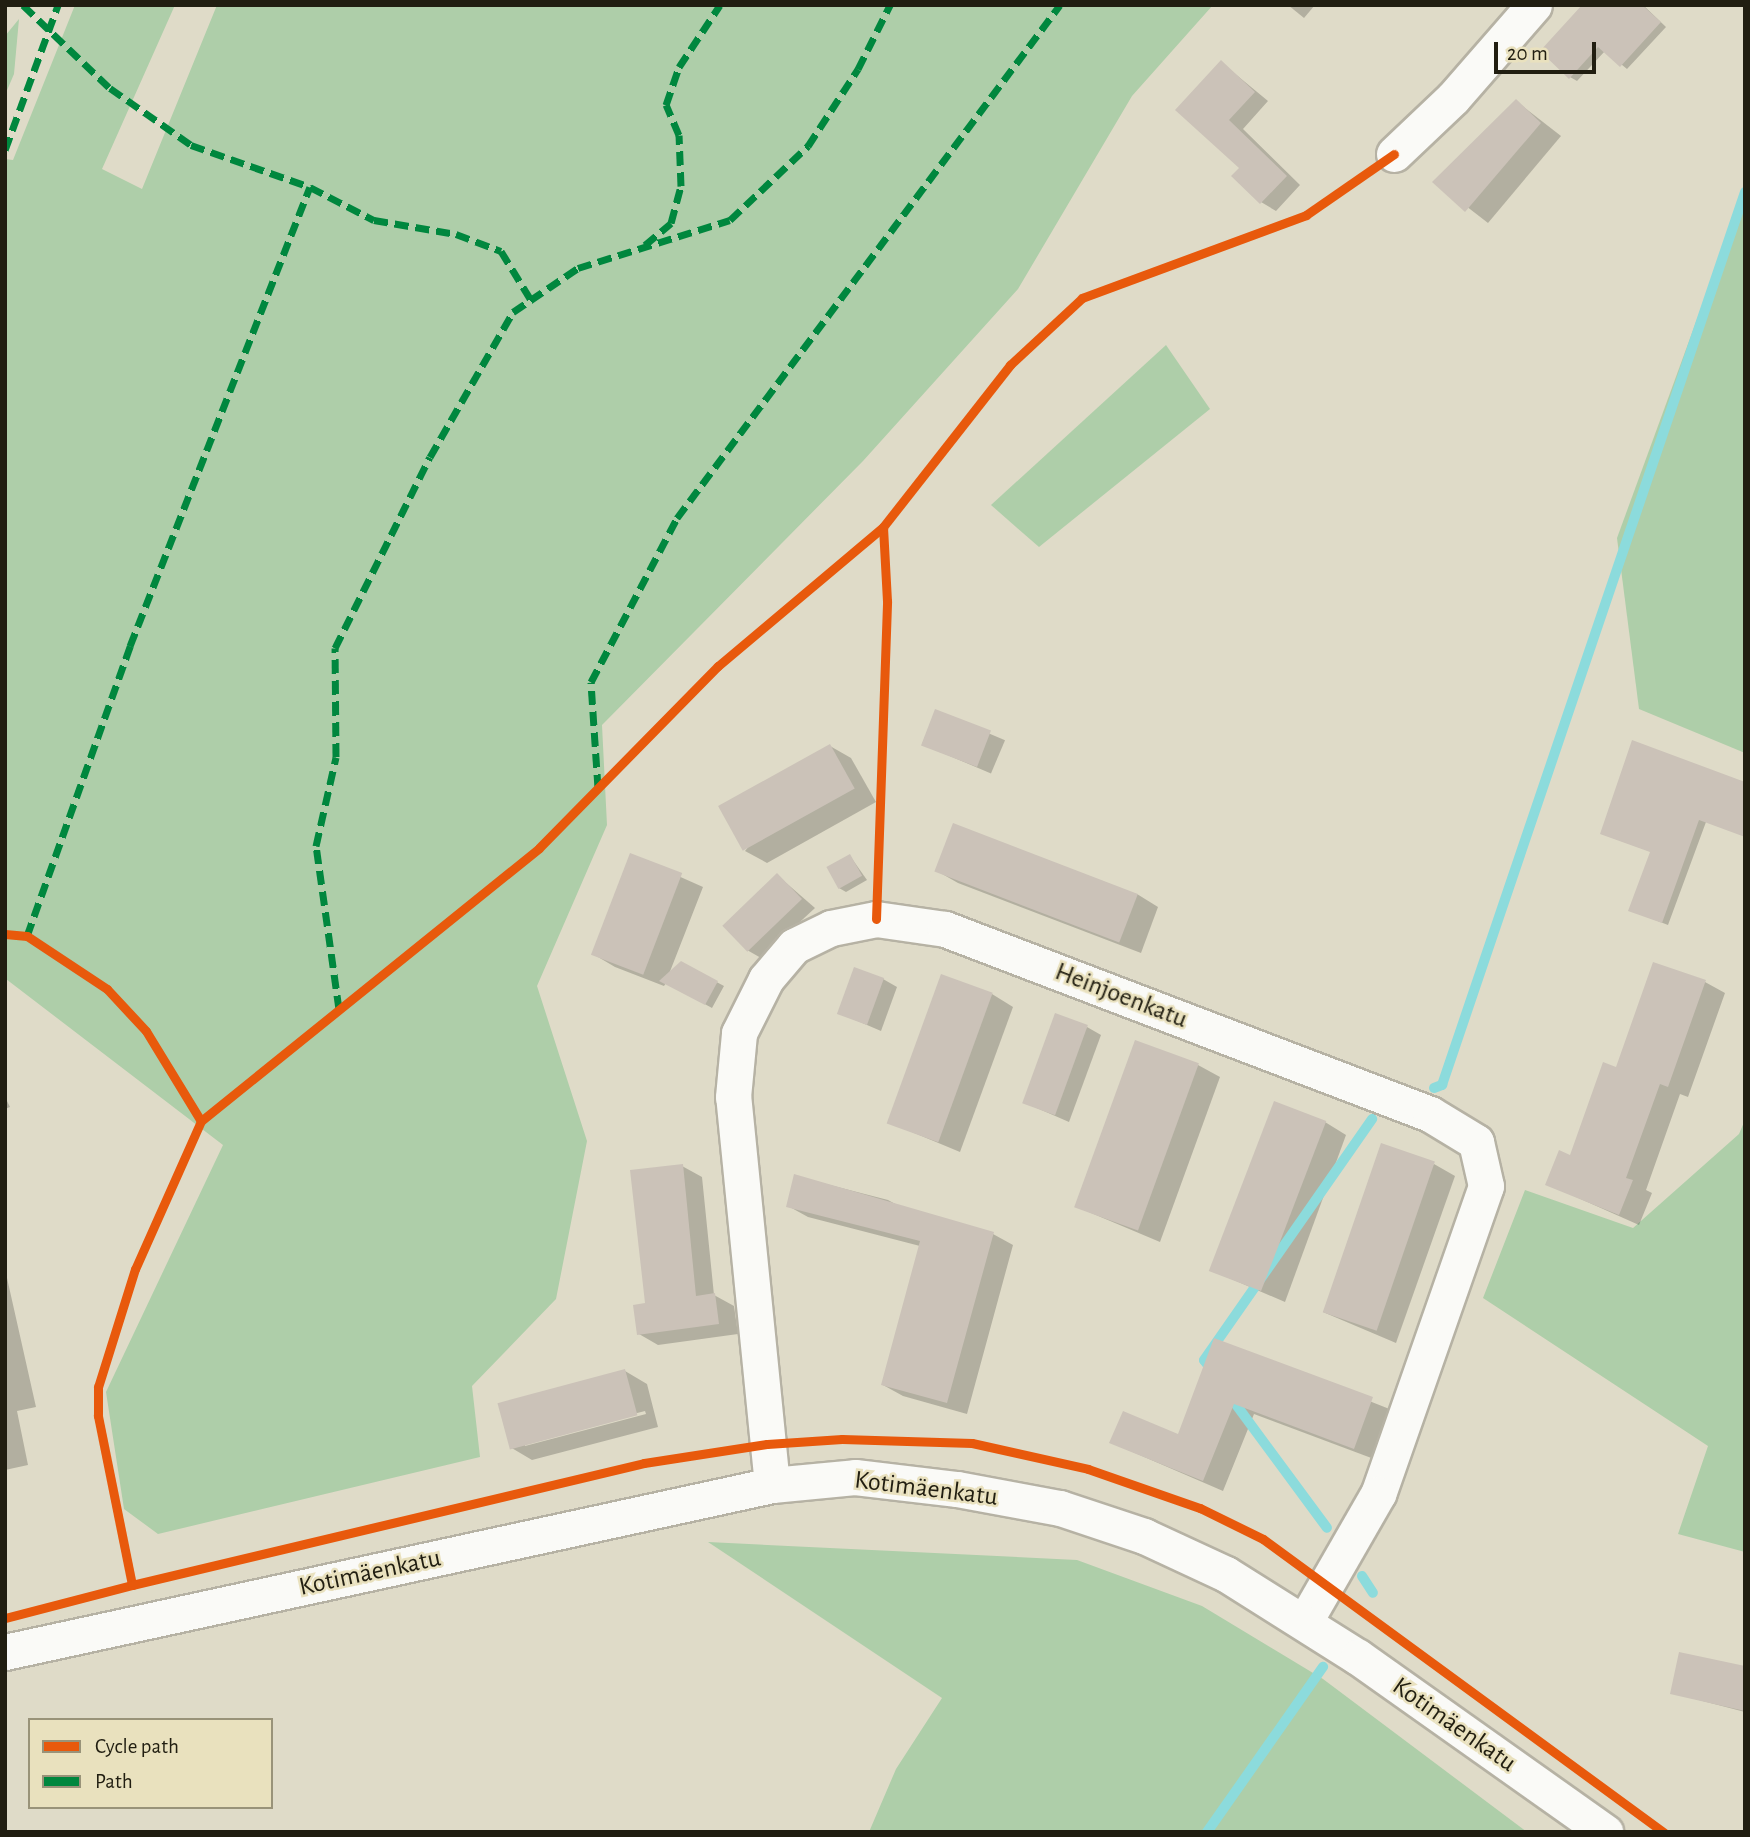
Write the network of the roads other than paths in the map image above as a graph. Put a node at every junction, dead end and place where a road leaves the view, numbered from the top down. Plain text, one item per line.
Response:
1 (1534, 5) edge
2 (1394, 154) dead end
3 (772, 1485) junction
4 (1305, 1621) junction
5 (5, 1652) edge
6 (1605, 1832) edge

1 - 2 street
3 - 4 street, Kotimäenkatu
3 - 4 street, Heinjoenkatu
3 - 5 street, Kotimäenkatu
4 - 6 street, Kotimäenkatu

